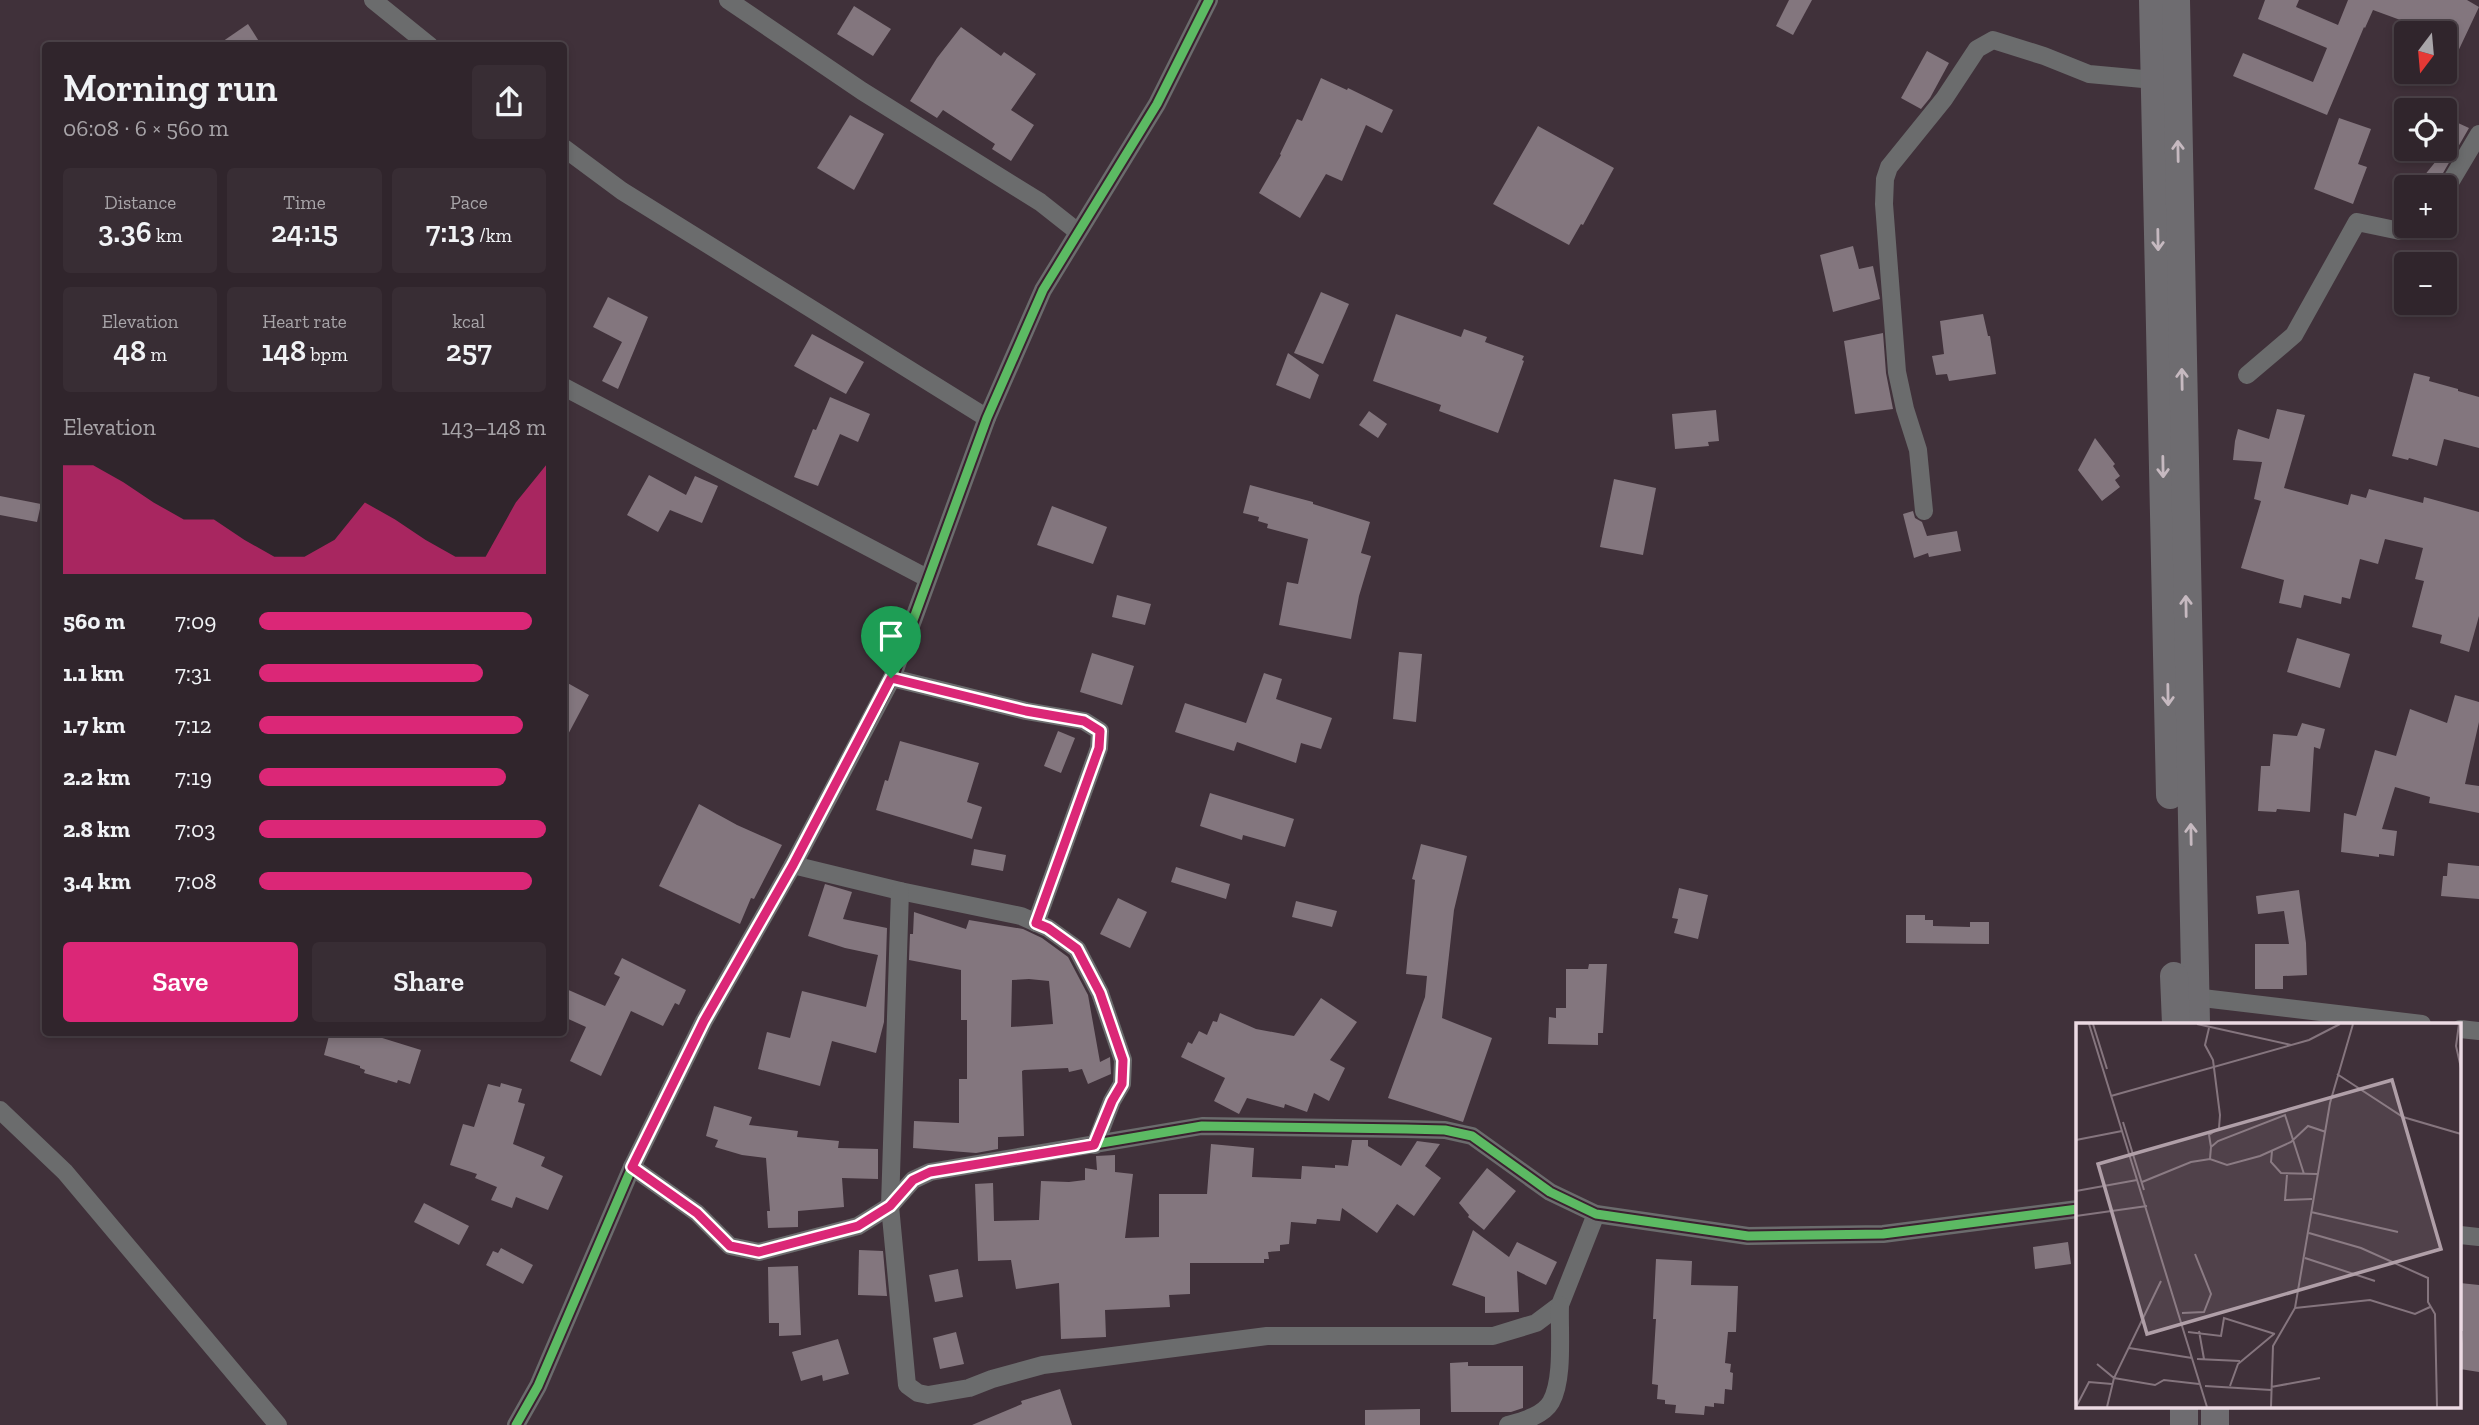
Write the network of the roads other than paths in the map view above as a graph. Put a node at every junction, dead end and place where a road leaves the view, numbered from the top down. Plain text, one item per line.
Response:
1 (373, 0) edge
2 (729, 0) edge
3 (1209, 0) edge
4 (2153, 0) edge
5 (2176, 0) edge
6 (424, 42) edge
7 (2154, 80) junction
8 (2479, 134) edge
9 (567, 150) edge
10 (2455, 175) edge
11 (2394, 230) edge
12 (1078, 232) junction
13 (2247, 375) dead end
14 (567, 389) edge
15 (987, 418) junction
16 (1924, 512) dead end
17 (927, 578) junction
18 (891, 678) junction
19 (793, 865) junction
20 (900, 891) junction
21 (1036, 923) junction
22 (2195, 1011) edge
23 (2176, 1023) edge
24 (2405, 1023) edge
25 (0, 1110) edge
26 (1094, 1145) junction
27 (632, 1167) junction
28 (890, 1206) junction
29 (2076, 1209) edge
30 (1596, 1214) junction
31 (1560, 1305) junction
32 (278, 1425) edge
33 (516, 1425) edge
34 (1508, 1425) edge

1 - 6 street
2 - 12 street
3 - 12 street
4 - 7 main road
22 -> 5 main road
7 - 16 street
7 -> 23 main road
8 - 10 street
9 - 15 street
11 - 13 street
12 - 15 street
14 - 17 street
15 - 17 street
17 - 18 street
18 - 19 street
18 - 21 street
19 - 20 street
19 - 27 street
20 - 21 street
20 - 28 street
21 - 26 street
22 - 24 street
25 - 32 street
26 - 28 street
26 - 30 street
27 - 28 street
27 - 33 street
28 - 31 street
29 - 30 street
30 - 31 street
31 - 34 street

